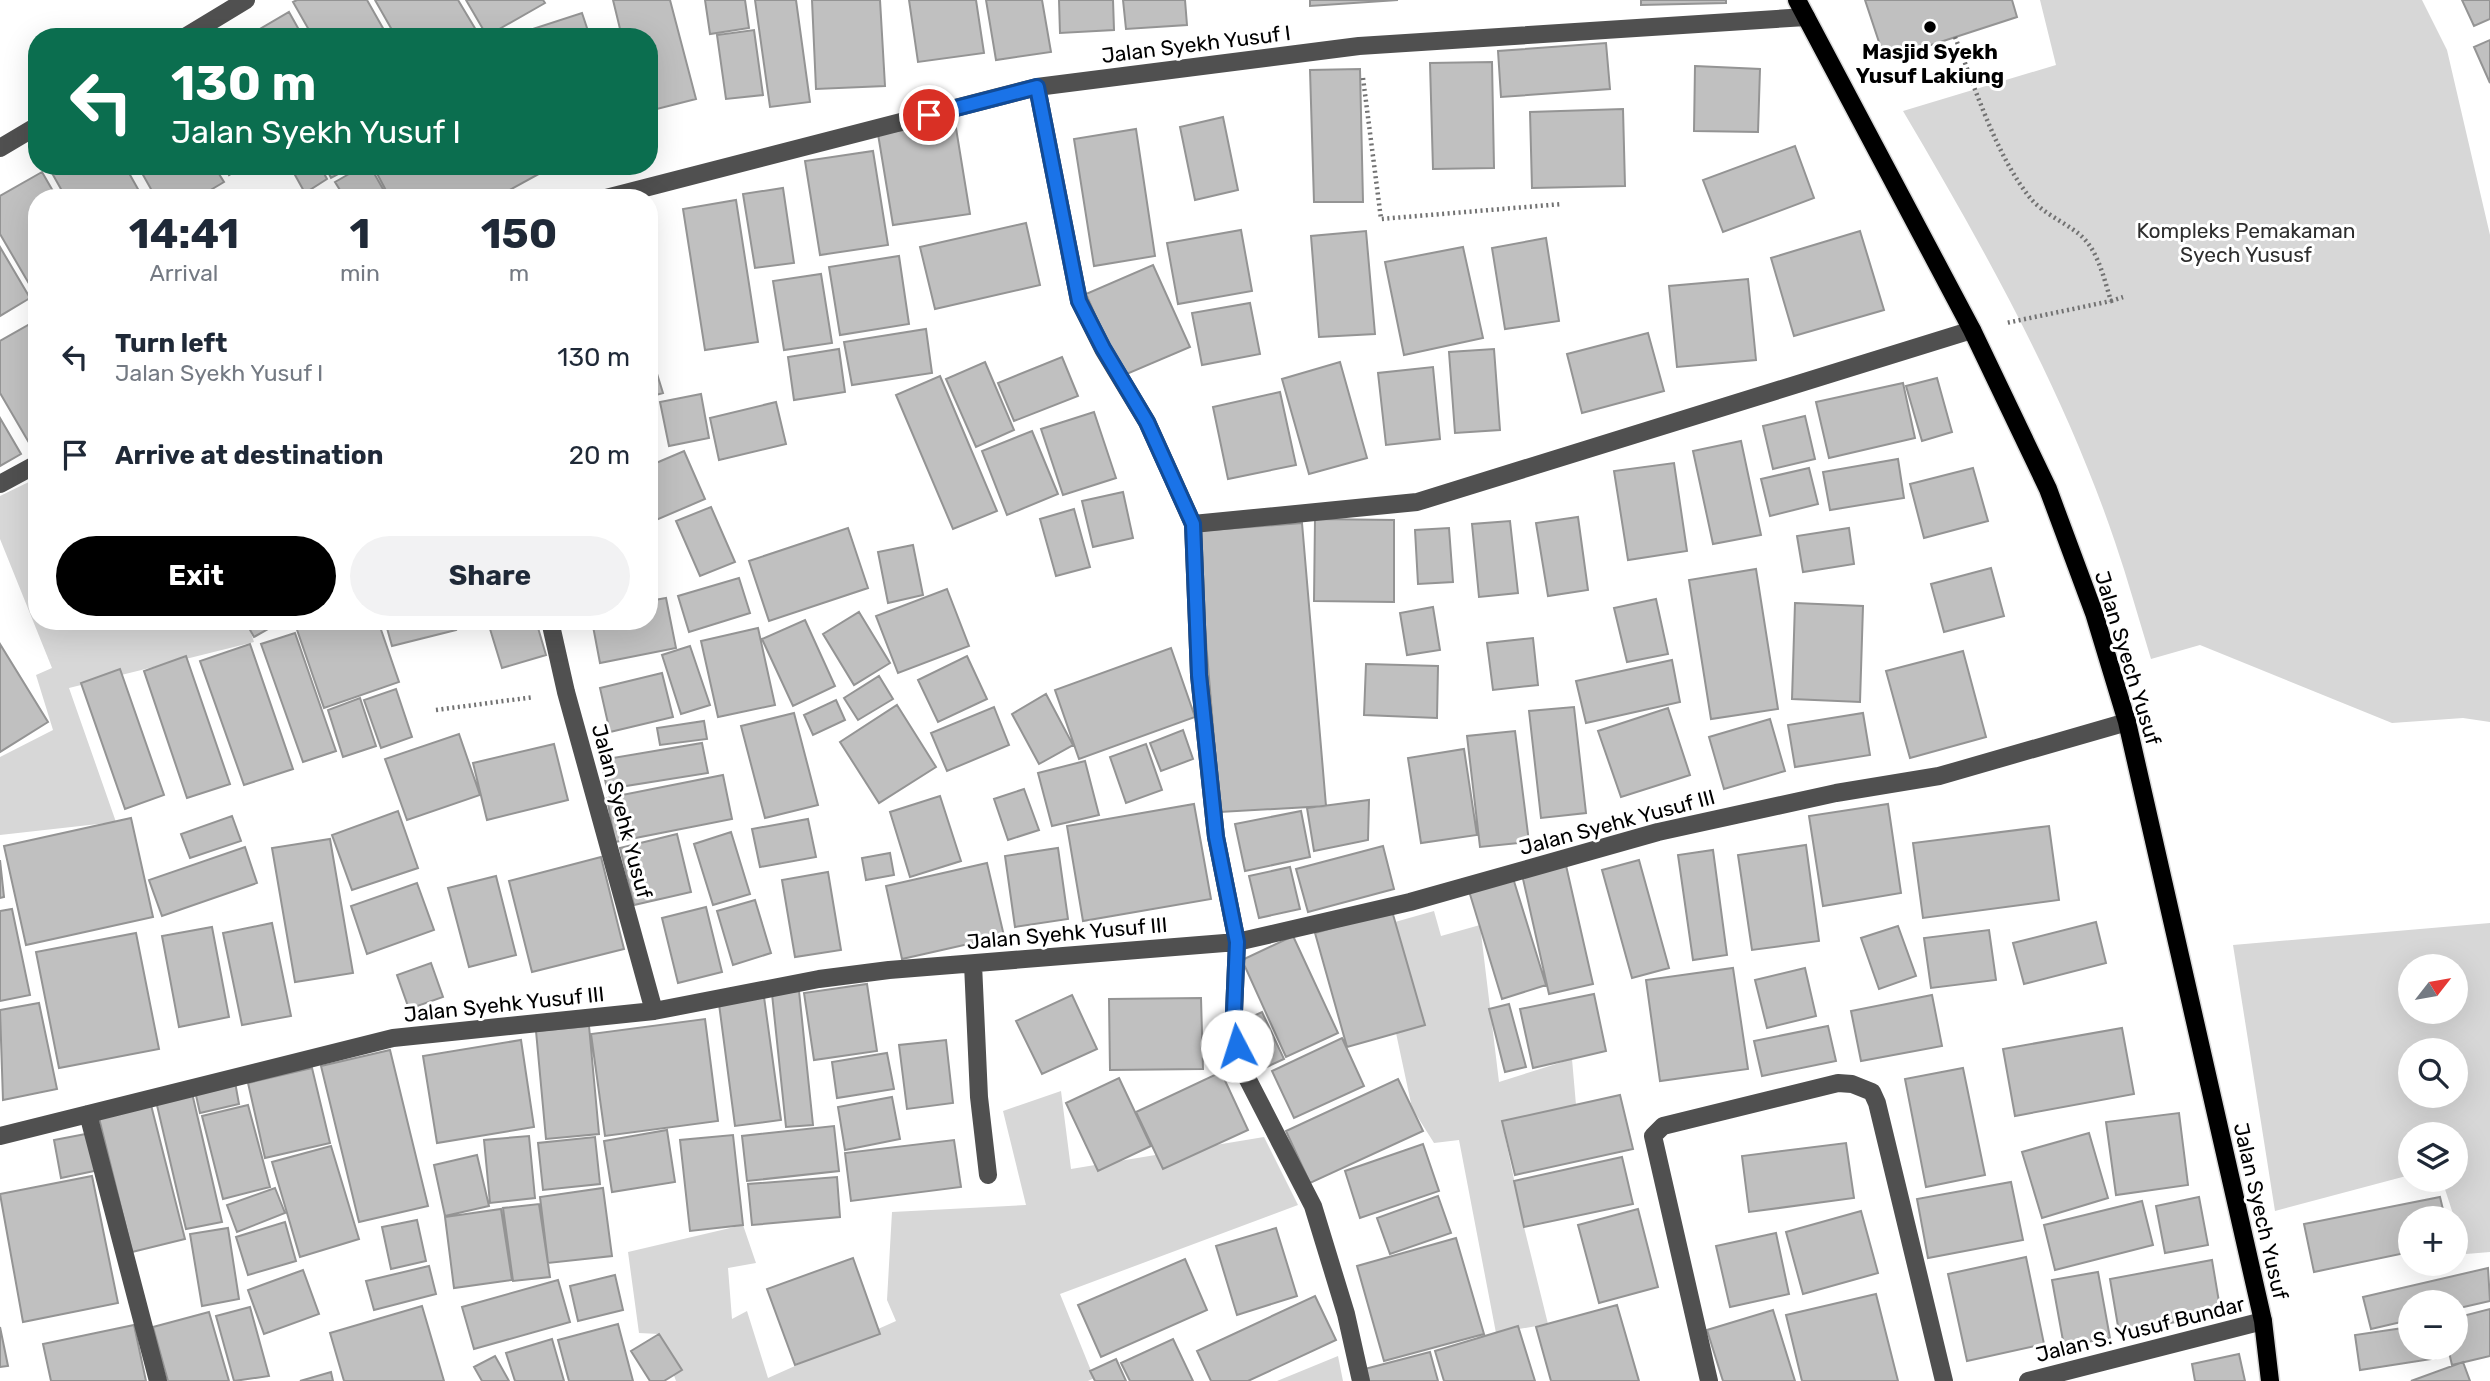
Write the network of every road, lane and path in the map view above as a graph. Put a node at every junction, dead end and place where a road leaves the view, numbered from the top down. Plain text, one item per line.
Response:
1 (246, 0) edge
2 (1797, 0) edge
3 (1806, 17) junction
4 (200, 28) edge
5 (1955, 37) dead end
6 (1359, 46) junction
7 (1037, 87) junction
8 (28, 131) edge
9 (0, 148) edge
10 (641, 189) edge
11 (1562, 204) dead end
12 (2123, 297) dead end
13 (2111, 301) junction
14 (1972, 330) junction
15 (28, 469) edge
16 (0, 484) edge
17 (1193, 524) junction
18 (552, 630) edge
19 (566, 692) junction
20 (436, 710) dead end
21 (2127, 722) junction
22 (1237, 942) junction
23 (974, 964) junction
24 (654, 1011) junction
25 (88, 1114) junction
26 (0, 1136) edge
27 (988, 1175) dead end
28 (2263, 1321) junction
29 (158, 1381) edge
30 (1361, 1381) edge
31 (1709, 1381) edge
32 (1944, 1381) edge
33 (2028, 1381) edge
34 (2270, 1381) edge

1 - 4 street
2 - 3 main road, Jalan Syech Yusuf
3 - 6 street, Jalan Syekh Yusuf I
3 - 14 main road, Jalan Syech Yusuf
5 - 13 path
6 - 7 street, Jalan Syekh Yusuf I
6 - 11 path
7 - 10 street, Jalan Syekh Yusuf I
7 - 17 street
8 - 9 street
12 - 13 path
13 - 14 path
14 - 17 street
14 - 21 main road, Jalan Syech Yusuf
15 - 16 street
17 - 22 street
18 - 19 street, Jalan Syehk Yusuf
19 - 20 path
19 - 24 street, Jalan Syehk Yusuf
21 - 22 street, Jalan Syehk Yusuf III
21 - 28 main road, Jalan Syech Yusuf
22 - 23 street, Jalan Syehk Yusuf III
22 - 30 street
23 - 24 street, Jalan Syehk Yusuf III
23 - 27 street
24 - 25 street, Jalan Syehk Yusuf III
25 - 26 street, Jalan Syehk Yusuf III
25 - 29 street
28 - 33 street, Jalan S. Yusuf Bundar
28 - 34 main road, Jalan Syech Yusuf
31 - 32 street

